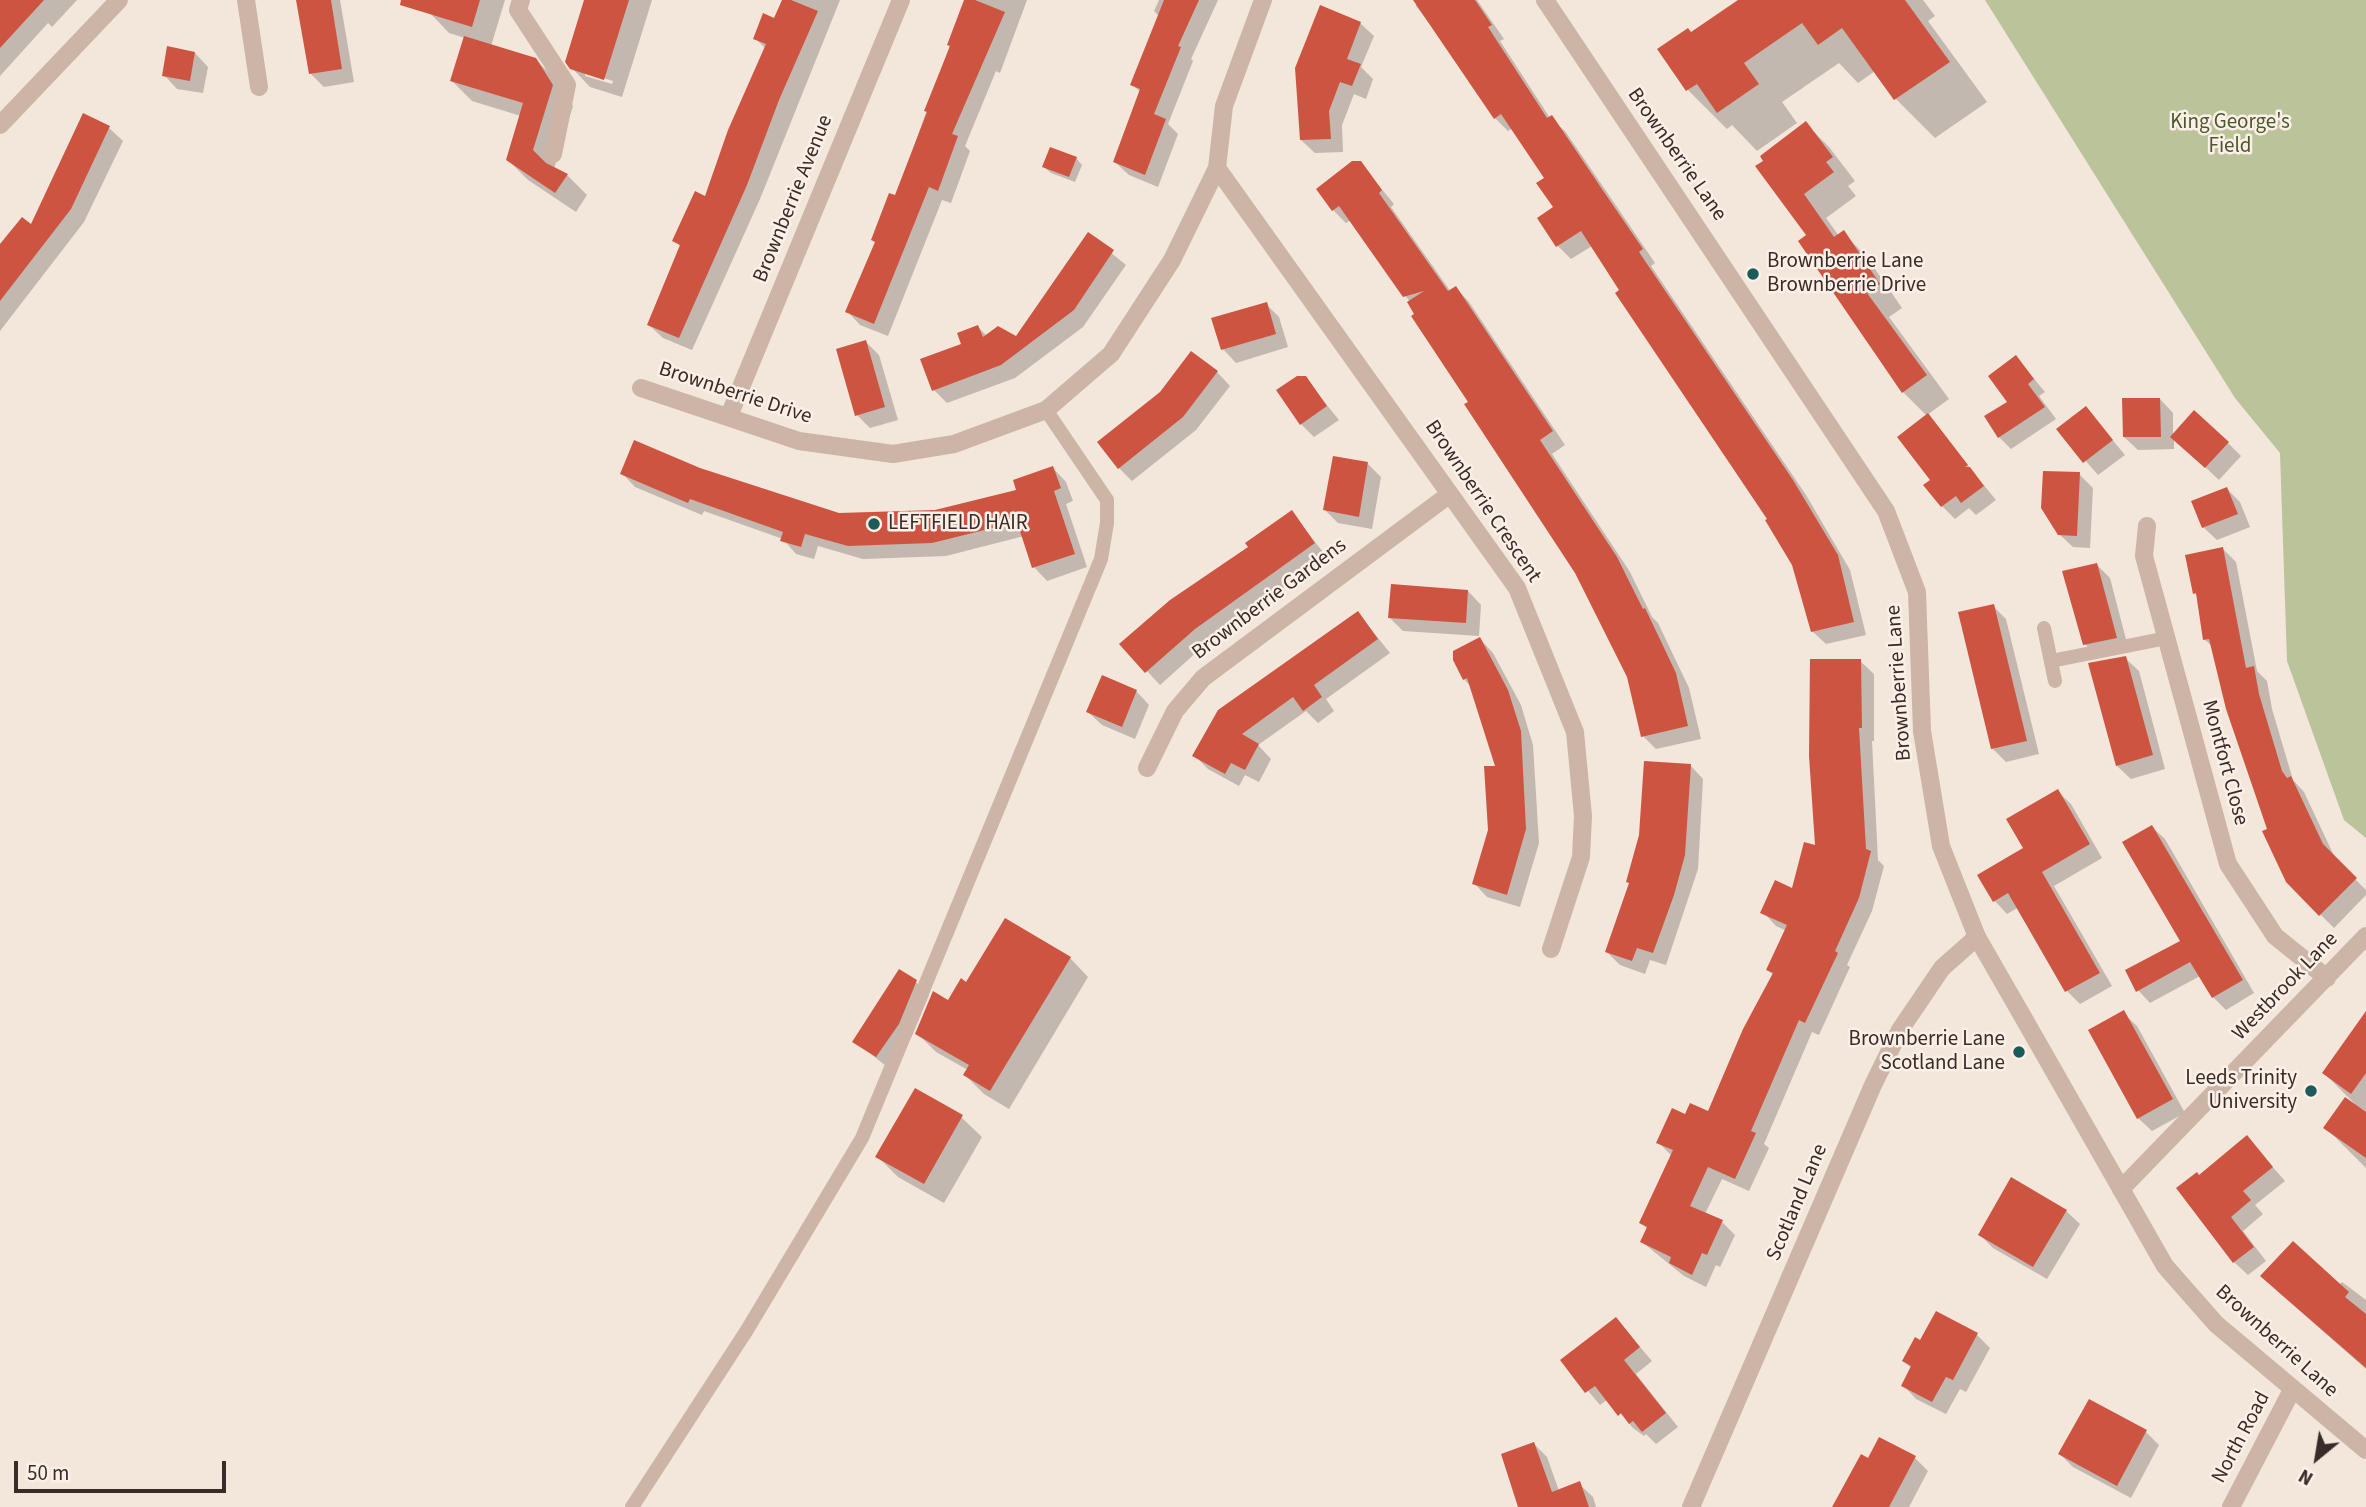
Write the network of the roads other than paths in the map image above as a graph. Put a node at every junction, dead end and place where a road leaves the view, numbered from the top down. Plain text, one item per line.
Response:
1 (119, 0) edge
2 (246, 0) edge
3 (521, 0) edge
4 (901, 0) edge
5 (1263, 0) edge
6 (1545, 0) edge
7 (259, 87) dead end
8 (0, 125) edge
9 (554, 154) dead end
10 (1217, 168) junction
11 (641, 388) dead end
12 (1046, 410) junction
13 (729, 416) junction
14 (1450, 494) junction
15 (2147, 526) dead end
16 (2044, 628) dead end
17 (2167, 638) junction
18 (2051, 661) junction
19 (2055, 681) dead end
20 (1147, 768) dead end
21 (2366, 936) edge
22 (1977, 937) junction
23 (1551, 949) dead end
24 (2327, 978) junction
25 (2121, 1189) junction
26 (2292, 1390) junction
27 (2366, 1450) edge
28 (632, 1507) edge
29 (1690, 1507) edge
30 (2231, 1507) edge

1 - 8 street
2 - 7 street
3 - 9 street
4 - 13 street, Brownberrie Avenue
5 - 10 street, Brownberrie Drive
6 - 22 street, Brownberrie Lane
10 - 12 street, Brownberrie Drive
10 - 14 street, Brownberrie Crescent
11 - 13 street, Brownberrie Drive
12 - 13 street, Brownberrie Drive
12 - 28 lane
14 - 20 street, Brownberrie Gardens
14 - 23 street, Brownberrie Crescent
15 - 17 street, Montfort Close
16 - 18 lane
17 - 18 lane
17 - 24 street, Montfort Close
18 - 19 lane
21 - 24 street, Westbrook Lane
22 - 25 street, Brownberrie Lane
22 - 29 street, Scotland Lane
24 - 25 street, Westbrook Lane
25 - 26 street, Brownberrie Lane
26 - 27 street, Brownberrie Lane
26 - 30 street, North Road

